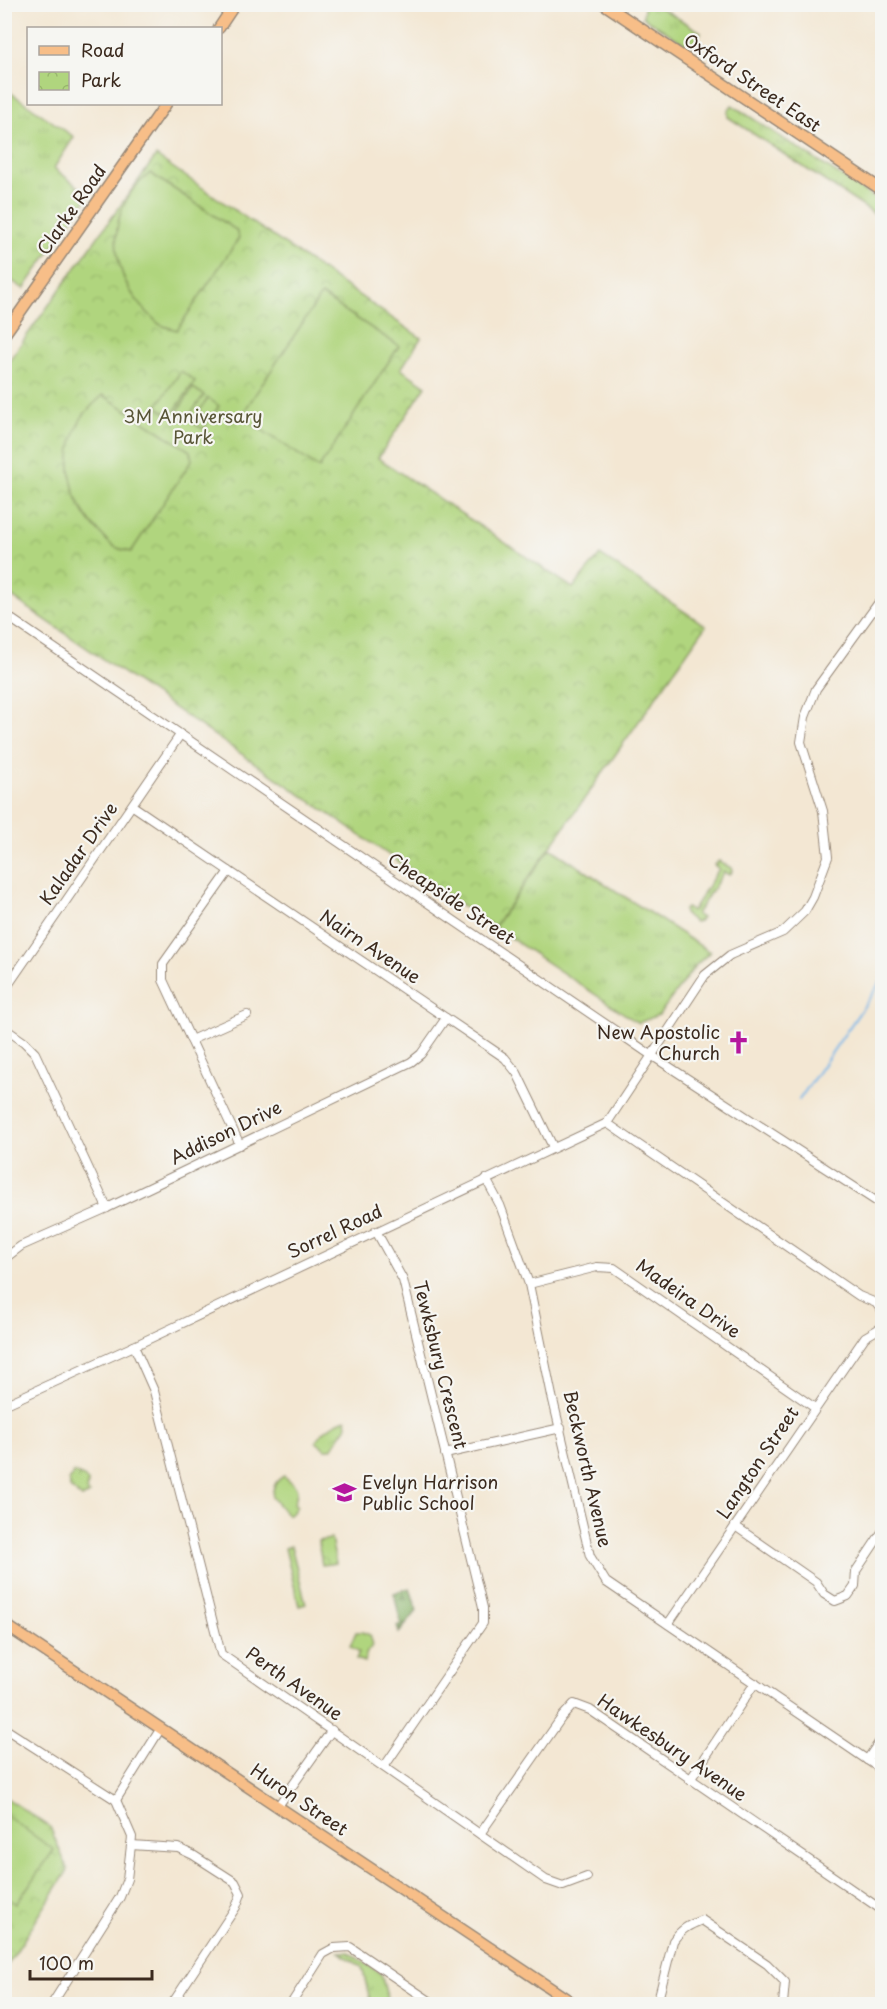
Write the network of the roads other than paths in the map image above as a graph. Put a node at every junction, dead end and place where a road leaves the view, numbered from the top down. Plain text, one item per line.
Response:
1 (236, 4) edge
2 (604, 4) edge
3 (220, 27) edge
4 (165, 105) edge
5 (882, 190) edge
6 (4, 335) edge
7 (882, 598) edge
8 (4, 614) edge
9 (180, 735) junction
10 (133, 806) junction
11 (229, 871) junction
12 (4, 991) edge
13 (247, 1015) dead end
14 (446, 1018) junction
15 (4, 1028) edge
16 (191, 1040) junction
17 (651, 1055) junction
18 (607, 1124) junction
19 (240, 1145) junction
20 (553, 1147) junction
21 (486, 1179) junction
22 (882, 1205) edge
23 (107, 1208) junction
24 (376, 1231) junction
25 (4, 1259) edge
26 (529, 1284) junction
27 (882, 1311) edge
28 (882, 1327) edge
29 (134, 1347) junction
30 (4, 1405) edge
31 (815, 1408) junction
32 (561, 1428) junction
33 (445, 1454) junction
34 (735, 1526) junction
35 (882, 1532) edge
36 (4, 1624) edge
37 (668, 1624) junction
38 (755, 1683) junction
39 (4, 1728) edge
40 (161, 1728) junction
41 (332, 1730) junction
42 (882, 1738) edge
43 (867, 1760) junction
44 (384, 1767) junction
45 (882, 1770) edge
46 (690, 1780) junction
47 (116, 1800) junction
48 (278, 1806) junction
49 (480, 1834) junction
50 (131, 1845) junction
51 (587, 1877) dead end
52 (882, 1910) edge
53 (52, 2004) edge
54 (172, 2004) edge
55 (291, 2004) edge
56 (434, 2004) edge
57 (574, 2004) edge
58 (657, 2004) edge
59 (783, 2004) edge

1 - 3 main road
2 - 5 main road, Oxford Street East
4 - 6 main road, Clarke Road
7 - 17 street
8 - 9 street, Cheapside Street
9 - 10 street, Kaladar Drive
9 - 17 street, Cheapside Street
10 - 11 street, Nairn Avenue
10 - 12 street, Kaladar Drive
11 - 14 street, Nairn Avenue
11 - 16 street
13 - 16 street
14 - 19 street, Addison Drive
14 - 20 street, Nairn Avenue
15 - 23 street
16 - 19 street
17 - 18 street
17 - 22 street, Cheapside Street
18 - 20 street, Sorrel Road
18 - 27 street
19 - 23 street, Addison Drive
20 - 21 street, Sorrel Road
21 - 24 street, Sorrel Road
21 - 26 street, Beckworth Avenue
23 - 25 street, Addison Drive
24 - 29 street, Sorrel Road
24 - 33 street, Tewksbury Crescent
26 - 31 street, Madeira Drive
26 - 32 street, Beckworth Avenue
28 - 31 street, Langton Street
29 - 30 street, Sorrel Road
29 - 41 street, Perth Avenue
31 - 34 street, Langton Street
32 - 33 street
32 - 37 street, Beckworth Avenue
33 - 44 street, Tewksbury Crescent
34 - 35 street
34 - 37 street, Langton Street
36 - 40 main road, Huron Street
37 - 38 street, Beckworth Avenue
38 - 43 street, Beckworth Avenue
38 - 46 street
39 - 47 street
40 - 47 street
40 - 48 main road, Huron Street
41 - 44 street, Perth Avenue
41 - 48 street
42 - 43 street
43 - 45 street, Beckworth Avenue
44 - 49 street, Perth Avenue
46 - 49 street, Hawkesbury Avenue
46 - 52 street, Hawkesbury Avenue
47 - 50 street
48 - 57 main road, Huron Street
49 - 51 street, Perth Avenue
50 - 53 street
50 - 54 street
55 - 56 street
58 - 59 street

